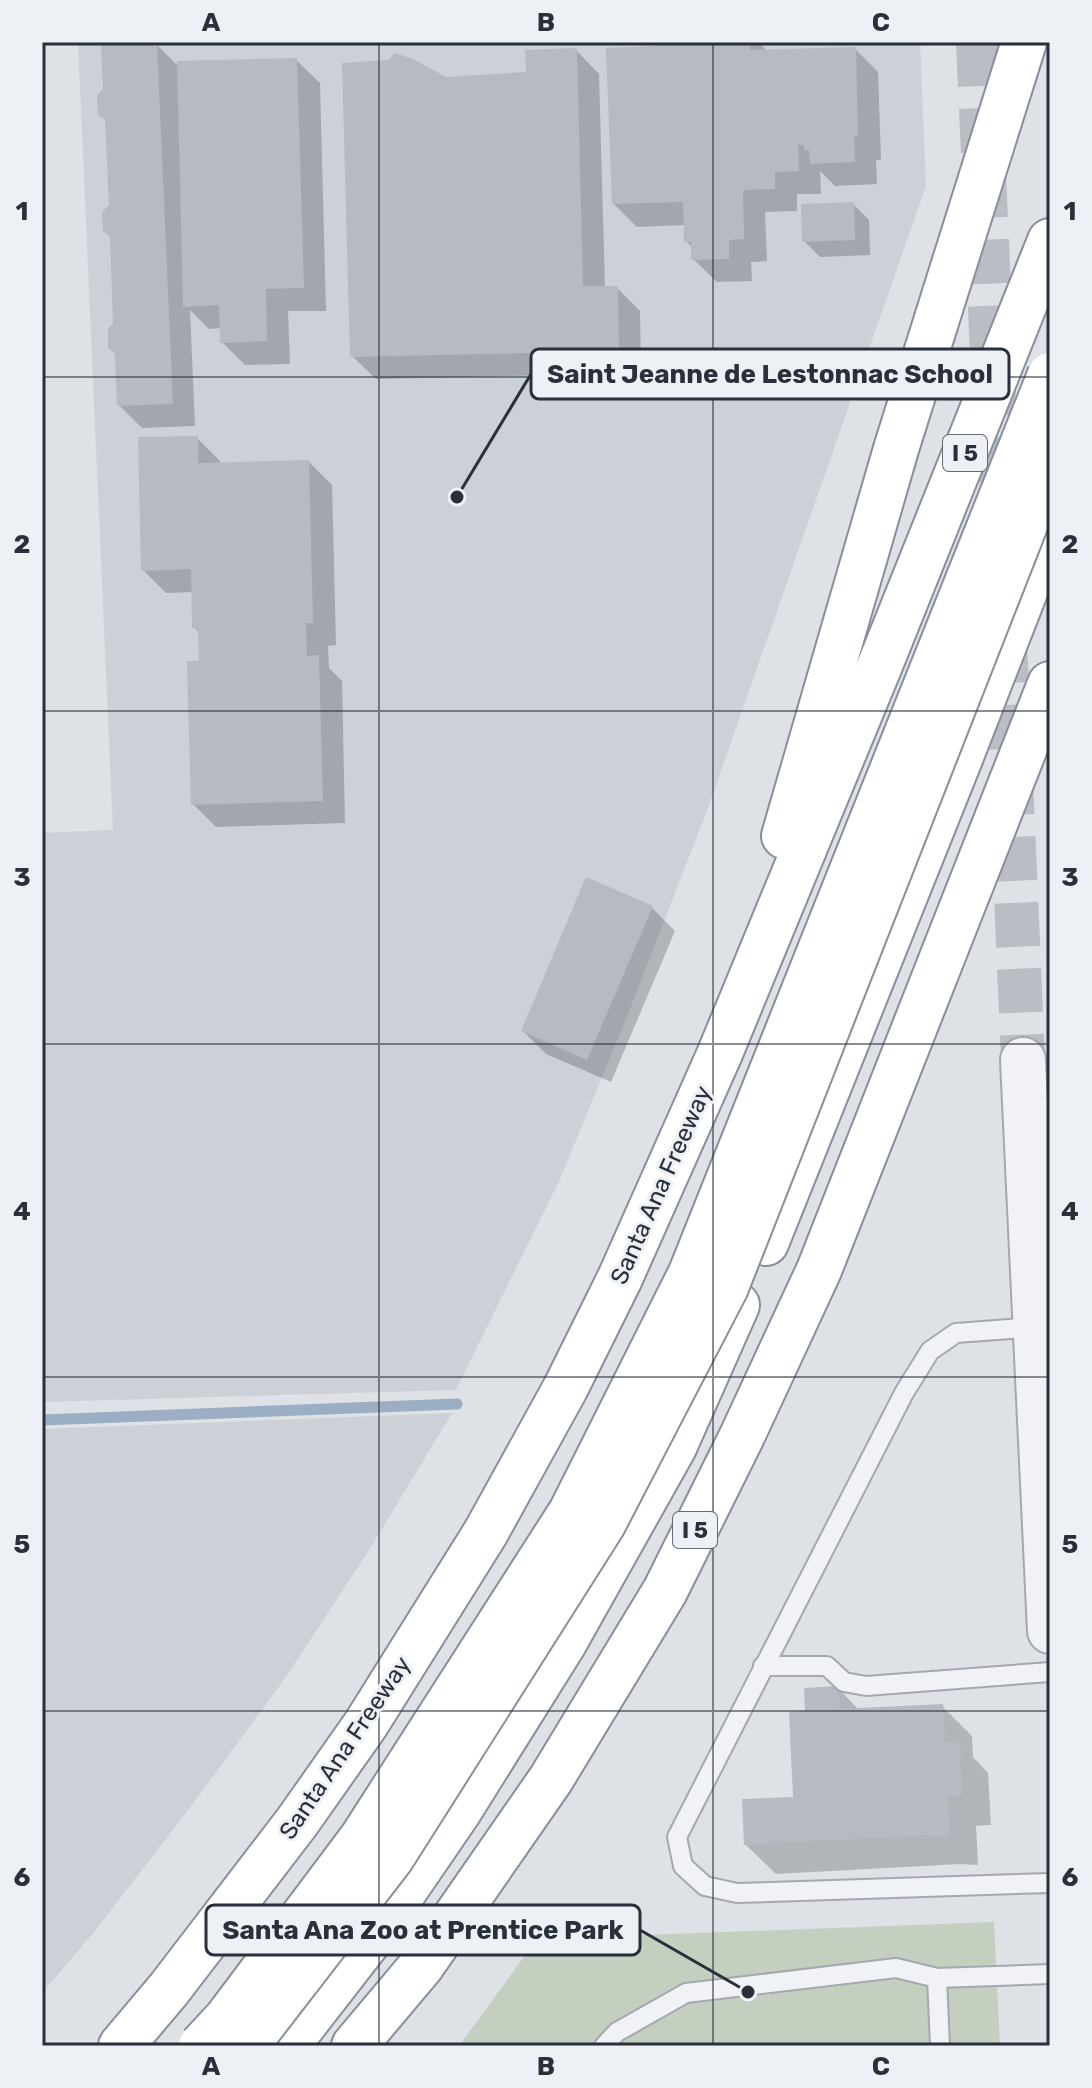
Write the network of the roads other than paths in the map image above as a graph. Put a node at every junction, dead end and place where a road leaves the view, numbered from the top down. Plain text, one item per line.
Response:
1 (1024, 42) edge
2 (1050, 241) edge
3 (1050, 375) edge
4 (1050, 461) edge
5 (1050, 527) edge
6 (1050, 684) edge
7 (720, 1053) junction
8 (1023, 1060) tunnel mouth
9 (1036, 1327) junction
10 (1047, 1488) edge
11 (1050, 1631) edge
12 (763, 1666) junction
13 (1050, 1672) edge
14 (1050, 1883) edge
15 (1050, 1974) edge
16 (937, 1978) junction
17 (121, 2046) edge
18 (201, 2046) edge
19 (246, 2046) edge
20 (287, 2046) edge
21 (354, 2046) edge
22 (604, 2046) edge
23 (940, 2046) edge

1 - 7 highway
2 - 7 highway, Santa Ana Freeway / I 5
3 - 18 highway, bridge
4 - 19 highway, bridge
5 - 20 highway
6 - 21 highway, I 5
7 - 17 highway, Santa Ana Freeway / I 5
8 - 9 street
9 - 10 street
9 - 12 lane
10 - 11 street
12 - 13 lane
12 - 14 lane
15 - 16 lane
16 - 22 lane
16 - 23 lane

